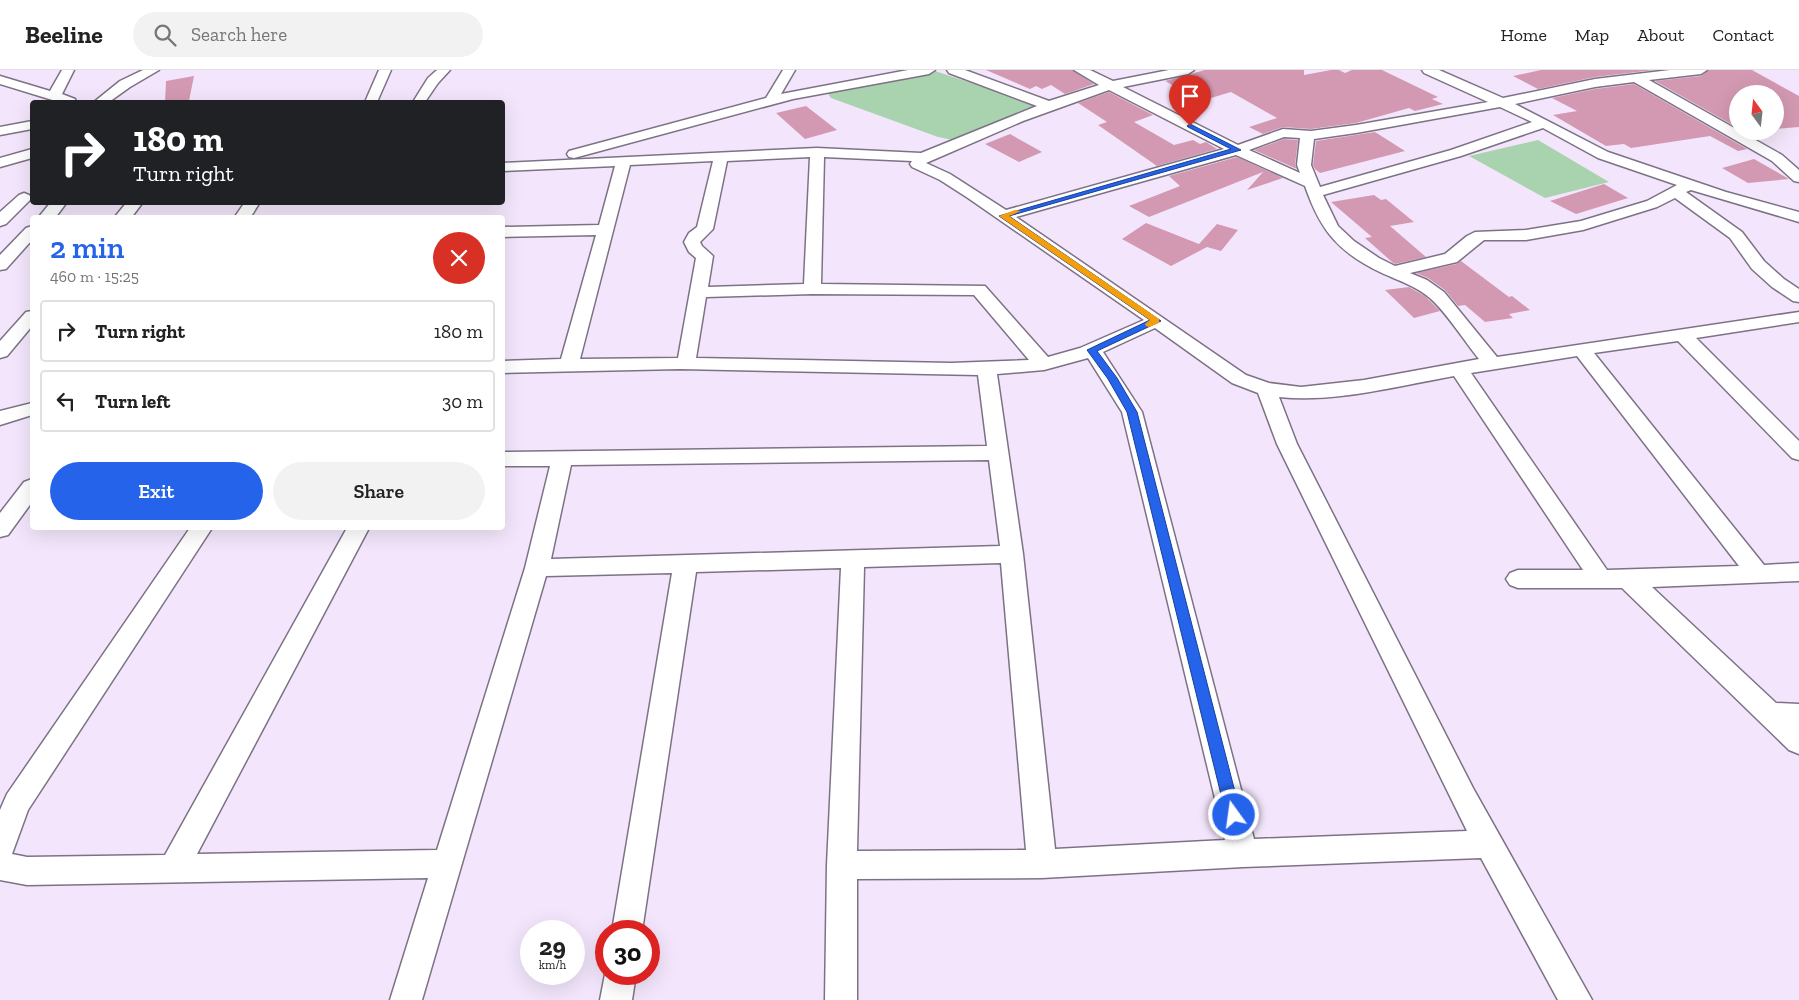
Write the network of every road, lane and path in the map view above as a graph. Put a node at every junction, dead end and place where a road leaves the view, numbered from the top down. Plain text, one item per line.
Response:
1 (68, 70) edge
2 (153, 70) edge
3 (385, 70) edge
4 (444, 70) edge
5 (789, 70) edge
6 (929, 70) edge
7 (953, 70) edge
8 (1080, 70) edge
9 (1188, 70) edge
10 (1428, 70) edge
11 (1701, 70) edge
12 (1638, 79) junction
13 (0, 80) edge
14 (1112, 86) junction
15 (34, 90) junction
16 (9, 96) dead end
17 (54, 96) junction
18 (65, 100) edge
19 (104, 100) edge
20 (371, 100) edge
21 (420, 100) edge
22 (770, 100) junction
23 (1501, 103) junction
24 (1050, 106) junction
25 (1544, 123) junction
26 (30, 125) edge
27 (0, 131) edge
28 (1307, 134) junction
29 (1237, 150) junction
30 (817, 152) junction
31 (30, 154) edge
32 (721, 156) junction
33 (922, 157) junction
34 (624, 161) junction
35 (0, 163) edge
36 (524, 166) junction
37 (505, 167) edge
38 (1799, 178) edge
39 (1311, 188) junction
40 (1683, 189) junction
41 (28, 197) edge
42 (0, 201) edge
43 (57, 205) edge
44 (133, 205) edge
45 (49, 215) edge
46 (125, 215) edge
47 (1003, 216) junction
48 (1799, 217) edge
49 (0, 221) edge
50 (605, 230) junction
51 (505, 232) edge
52 (30, 233) edge
53 (0, 265) edge
54 (1395, 272) junction
55 (812, 289) junction
56 (698, 292) junction
57 (1799, 297) edge
58 (1799, 317) edge
59 (30, 318) edge
60 (1156, 321) junction
61 (1683, 335) junction
62 (1581, 349) junction
63 (1092, 350) junction
64 (0, 352) edge
65 (1492, 363) junction
66 (569, 364) junction
67 (686, 364) junction
68 (1043, 364) junction
69 (505, 367) edge
70 (987, 368) junction
71 (1458, 368) junction
72 (1266, 389) junction
73 (30, 410) edge
74 (0, 418) edge
75 (999, 453) junction
76 (1799, 453) edge
77 (505, 459) edge
78 (562, 459) junction
79 (30, 490) edge
80 (0, 529) edge
81 (200, 530) edge
82 (357, 530) edge
83 (1012, 554) junction
84 (853, 559) junction
85 (685, 565) junction
86 (538, 568) junction
87 (1799, 572) edge
88 (1758, 573) junction
89 (1518, 579) dead end
90 (1601, 579) junction
91 (1628, 579) junction
92 (1770, 714) junction
93 (1799, 715) edge
94 (1799, 742) edge
95 (1489, 844) junction
96 (0, 846) edge
97 (1243, 853) junction
98 (0, 861) edge
99 (448, 864) junction
100 (1042, 864) junction
101 (842, 865) junction
102 (173, 869) junction
103 (629, 920) edge
104 (618, 985) edge
105 (406, 1000) edge
106 (616, 1000) edge
107 (841, 1000) edge
108 (1576, 1000) edge

1 - 17 street
2 - 19 street
3 - 20 street
4 - 21 street
5 - 22 street
6 - 22 street
7 - 24 street
8 - 14 street
9 - 14 street
10 - 23 street
11 - 12 street
12 - 23 street
12 - 38 street
13 - 15 street
14 - 24 street
14 - 29 street
15 - 16 street
15 - 17 street
17 - 18 street
22 - 36 street
23 - 25 street
23 - 28 street
24 - 33 street
25 - 39 street
25 - 40 street
26 - 27 street
28 - 29 street
28 - 39 street
29 - 39 street
29 - 47 street
30 - 32 street
30 - 33 street
30 - 55 street
31 - 35 street
32 - 34 street
32 - 56 street
33 - 47 street
34 - 36 street
34 - 50 street
36 - 37 street
39 - 54 street
40 - 48 street
40 - 54 street
40 - 57 street
41 - 42 street
41 - 49 street
43 - 45 street
44 - 46 street
47 - 60 street
50 - 51 street
50 - 66 street
52 - 53 street
54 - 65 street
55 - 56 street
55 - 68 street
56 - 67 street
58 - 61 street
59 - 64 street
60 - 63 street
60 - 72 street
61 - 62 street
61 - 76 street
62 - 65 street
62 - 88 street
63 - 68 street
63 - 97 street
65 - 71 street
66 - 67 street
66 - 69 street
67 - 70 street
68 - 70 street
70 - 75 street
71 - 72 street
71 - 90 street
72 - 95 street
73 - 74 street
75 - 78 street
75 - 83 street
77 - 78 street
78 - 86 street
79 - 80 street
81 - 96 street
82 - 102 street
83 - 84 street
83 - 100 street
84 - 85 street
84 - 101 street
85 - 86 street
85 - 103 street
86 - 99 street
87 - 88 street
88 - 91 street
89 - 90 street
90 - 91 street
91 - 92 street
92 - 93 street
92 - 94 street
95 - 97 street
95 - 108 street
97 - 100 street
98 - 102 street
99 - 102 street
99 - 105 street
100 - 101 street
101 - 107 street
104 - 106 street

